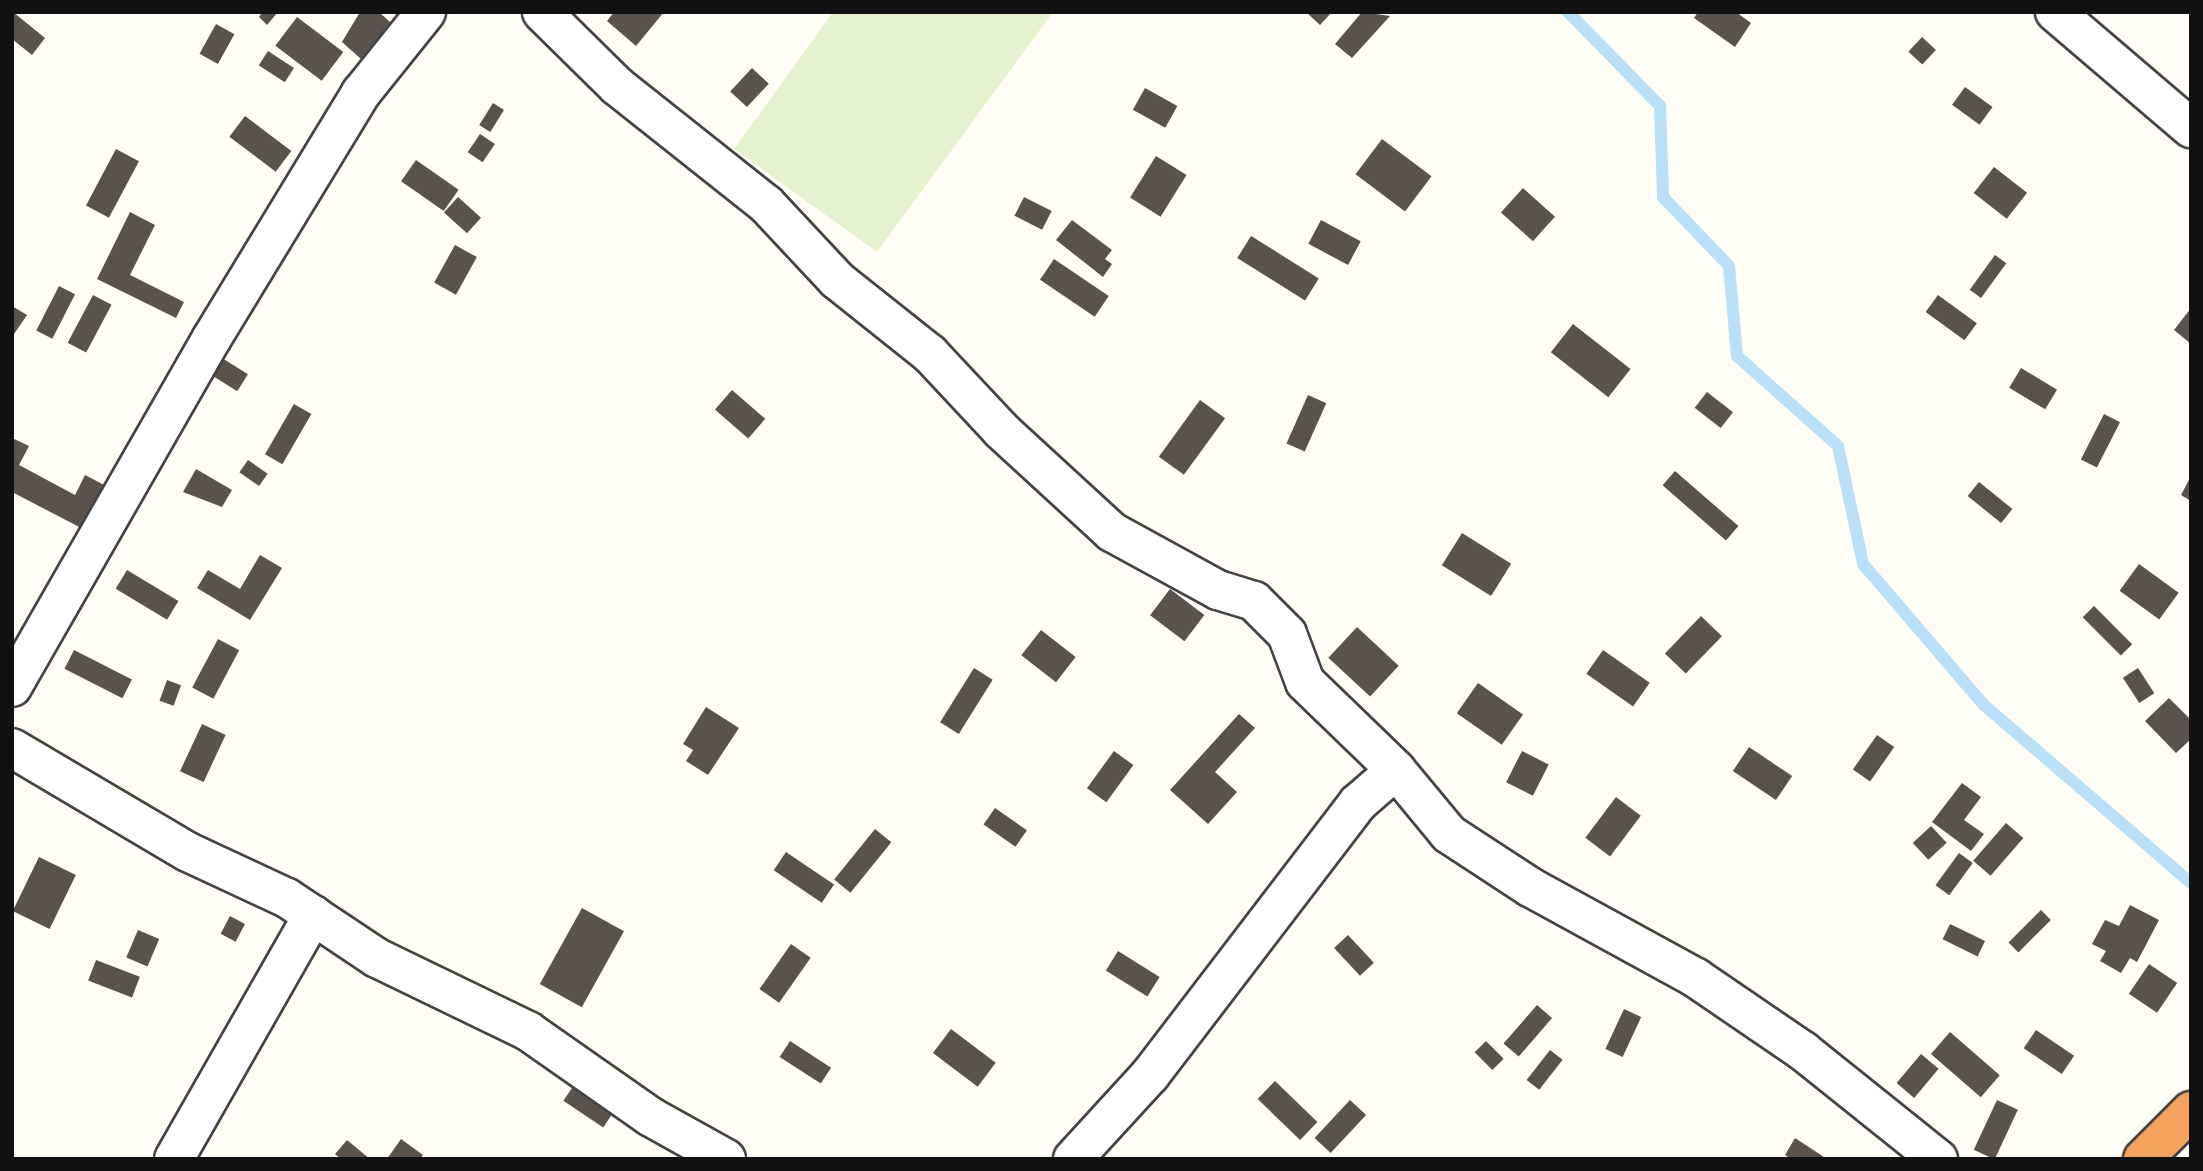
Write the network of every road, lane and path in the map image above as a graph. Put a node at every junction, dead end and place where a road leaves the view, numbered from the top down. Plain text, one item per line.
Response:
1 (426, 12) edge
2 (542, 12) edge
3 (2054, 12) edge
4 (2191, 128) edge
5 (12, 687) edge
6 (12, 748) edge
7 (1396, 770) junction
8 (313, 915) junction
9 (2191, 1111) edge
10 (174, 1159) edge
11 (726, 1159) edge
12 (1073, 1159) edge
13 (1938, 1159) edge
14 (2143, 1159) edge

1 - 5 street
2 - 7 street
3 - 4 street
6 - 8 street
7 - 12 street
7 - 13 street
8 - 10 street
8 - 11 street
9 - 14 highway

